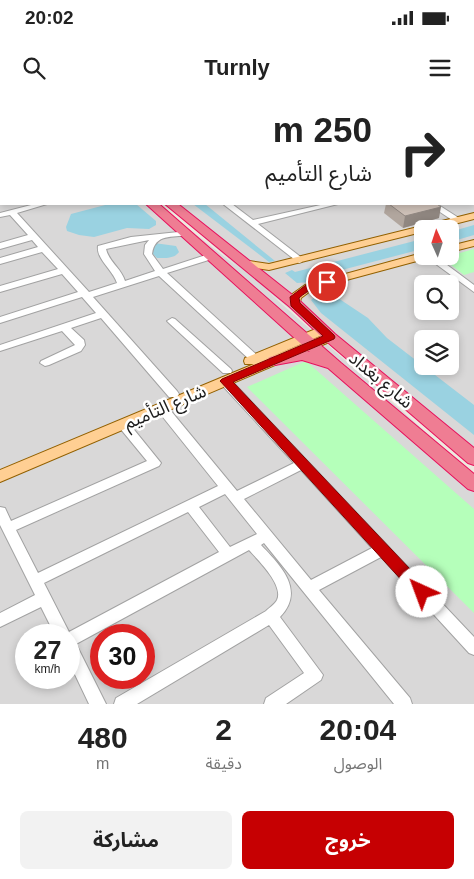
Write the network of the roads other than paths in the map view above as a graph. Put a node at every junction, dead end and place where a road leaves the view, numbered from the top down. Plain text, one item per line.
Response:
1 (39, 205) edge
2 (153, 205) edge
3 (172, 205) edge
4 (228, 205) edge
5 (290, 205) edge
6 (330, 205) edge
7 (434, 205) edge
8 (301, 212) junction
9 (7, 214) edge
10 (474, 216) edge
11 (458, 220) joint
12 (252, 223) junction
13 (414, 231) edge
14 (185, 233) junction
15 (35, 236) junction
16 (157, 237) junction
17 (474, 242) edge
18 (0, 246) edge
19 (459, 246) edge
20 (45, 248) junction
21 (212, 256) junction
22 (414, 259) edge
23 (299, 260) junction
24 (0, 261) edge
25 (243, 262) junction
26 (443, 265) edge
27 (269, 267) junction
28 (65, 270) junction
29 (162, 274) junction
30 (472, 284) edge
31 (122, 285) junction
32 (309, 287) junction
33 (0, 290) edge
34 (86, 294) junction
35 (295, 304) junction
36 (104, 314) junction
37 (0, 320) edge
38 (172, 321) dead end
39 (64, 327) junction
40 (326, 334) junction
41 (308, 341) junction
42 (0, 348) edge
43 (255, 358) junction
44 (275, 360) junction
45 (45, 363) dead end
46 (336, 367) junction
47 (226, 376) junction
48 (173, 394) junction
49 (162, 408) junction
50 (124, 424) junction
51 (474, 458) edge
52 (303, 464) junction
53 (0, 467) edge
54 (0, 476) edge
55 (474, 484) edge
56 (231, 493) junction
57 (191, 506) junction
58 (0, 512) edge
59 (8, 528) junction
60 (266, 536) junction
61 (251, 543) junction
62 (382, 550) junction
63 (228, 554) junction
64 (35, 581) junction
65 (309, 588) junction
66 (44, 598) junction
67 (271, 616) junction
68 (0, 620) edge
69 (57, 624) edge
70 (80, 634) edge
71 (474, 648) edge
72 (80, 669) edge
73 (98, 704) edge
74 (122, 704) edge
75 (272, 704) edge
76 (404, 704) edge

1 - 9 street
2 - 14 highway, شارع بغداد
3 - 25 highway, شارع بغداد
4 - 12 street
5 - 8 street
6 - 8 street
7 - 11 street
8 - 12 street
9 - 15 street
10 - 11 main road
12 - 23 street
13 - 23 main road
14 - 16 street
14 - 21 highway, شارع بغداد
15 - 18 street
15 - 20 street
16 - 29 street
16 - 31 street
17 - 19 main road
20 - 24 street
20 - 28 street
21 - 29 street
21 - 41 highway, شارع بغداد
22 - 32 main road
23 - 27 main road
25 - 27 main road
25 - 35 highway, شارع بغداد
26 - 30 street
27 - 32 main road
28 - 33 street
28 - 34 street
29 - 31 street
29 - 43 street
31 - 34 street
32 - 35 main road
34 - 36 street
34 - 37 street
35 - 40 highway, شارع بغداد
36 - 39 street
36 - 48 street
38 - 47 street
39 - 42 street
39 - 45 street
40 - 41 main road, شارع التأميم
40 - 51 highway, شارع بغداد
41 - 43 main road, شارع التأميم
41 - 44 main road, شارع التأميم
41 - 46 highway, شارع بغداد
43 - 47 main road, شارع التأميم
44 - 46 highway
44 - 47 main road, شارع التأميم
46 - 55 highway, شارع بغداد
47 - 48 main road, شارع التأميم
47 - 49 main road, شارع التأميم
47 - 52 street
48 - 53 main road, شارع التأميم
49 - 50 main road, شارع التأميم
49 - 56 street
50 - 54 main road, شارع التأميم
50 - 59 street
52 - 56 street
52 - 62 street
56 - 57 street
56 - 60 street
57 - 63 street
57 - 64 street
58 - 59 street
59 - 64 street
60 - 61 street
60 - 65 street
61 - 63 street
61 - 67 street
62 - 65 street
62 - 71 street
63 - 70 street
64 - 66 street
65 - 76 street
66 - 68 street
66 - 69 street
67 - 74 street
67 - 75 street
72 - 73 street

